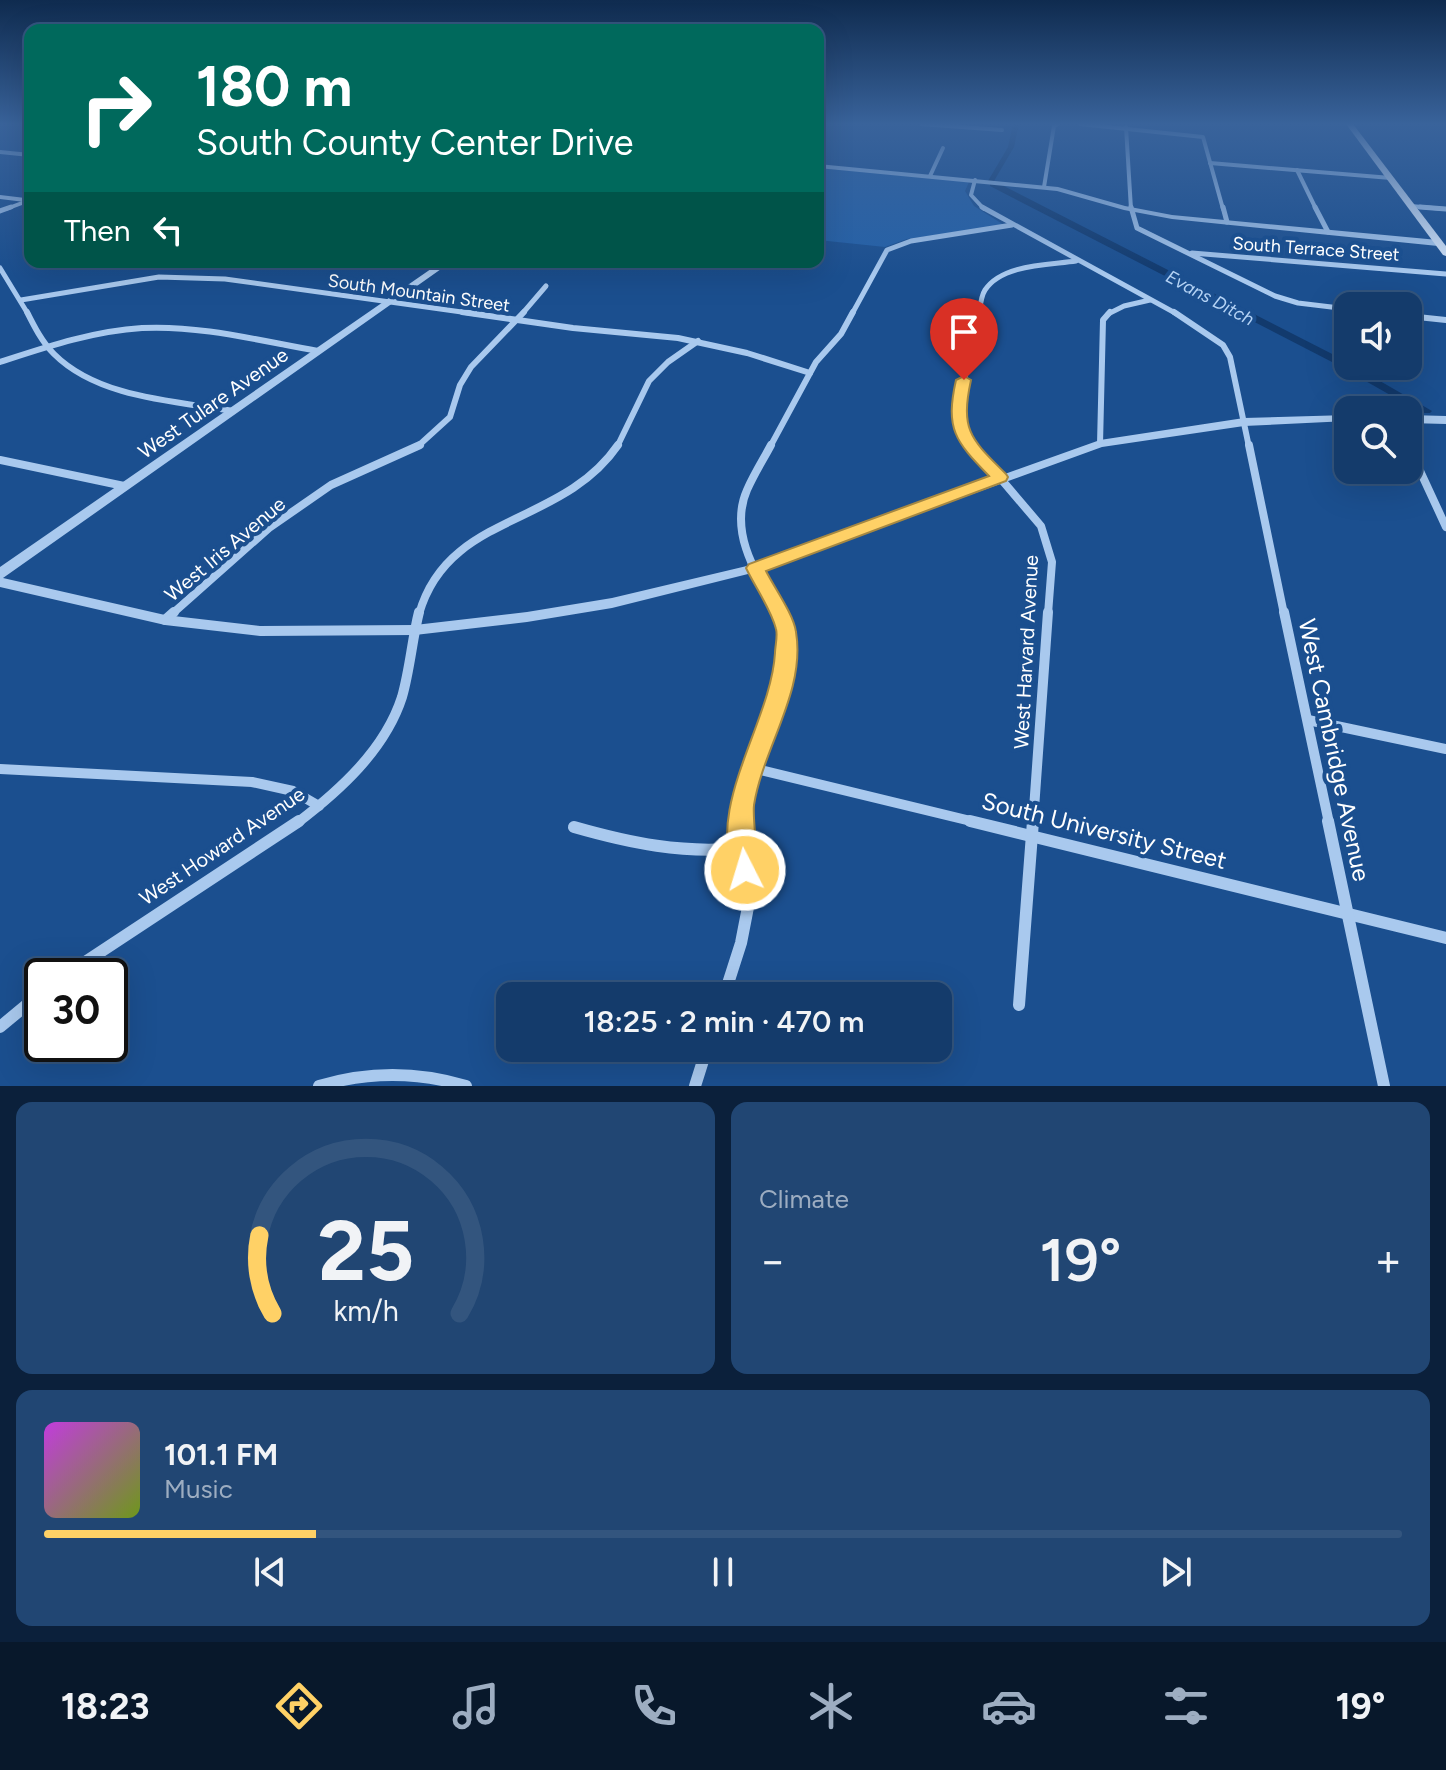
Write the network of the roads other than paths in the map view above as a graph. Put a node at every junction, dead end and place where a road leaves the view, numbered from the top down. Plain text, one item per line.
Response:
1 (915, 175) edge
2 (1046, 175) edge
3 (1129, 175) edge
4 (1213, 175) edge
5 (1299, 175) edge
6 (1352, 175) edge
7 (1388, 175) edge
8 (930, 176) joint
9 (1391, 178) junction
10 (975, 180) junction
11 (1044, 187) junction
12 (0, 197) edge
13 (24, 199) edge
14 (24, 202) edge
15 (1411, 206) junction
16 (1446, 209) edge
17 (1131, 210) junction
18 (0, 211) edge
19 (1227, 222) junction
20 (1013, 225) junction
21 (1328, 232) junction
22 (1438, 243) junction
23 (1183, 252) junction
24 (1446, 253) edge
25 (1077, 261) junction
26 (0, 268) edge
27 (434, 268) edge
28 (1446, 274) edge
29 (546, 286) dead end
30 (21, 300) junction
31 (1151, 300) junction
32 (387, 304) junction
33 (1334, 307) edge
34 (1422, 317) edge
35 (1446, 320) edge
36 (518, 321) junction
37 (698, 341) junction
38 (48, 347) junction
39 (318, 351) junction
40 (0, 362) edge
41 (810, 373) junction
42 (233, 411) junction
43 (1334, 419) edge
44 (1422, 419) edge
45 (1446, 420) edge
46 (1244, 422) junction
47 (1100, 444) junction
48 (0, 460) edge
49 (1422, 475) edge
50 (1000, 477) junction
51 (124, 486) junction
52 (1446, 527) edge
53 (755, 568) junction
54 (0, 574) edge
55 (0, 582) edge
56 (165, 620) junction
57 (415, 630) junction
58 (1308, 720) junction
59 (1446, 749) edge
60 (752, 768) junction
61 (0, 769) edge
62 (319, 806) junction
63 (574, 827) dead end
64 (1034, 836) junction
65 (741, 848) junction
66 (1349, 914) junction
67 (1446, 938) edge
68 (90, 958) edge
69 (729, 982) edge
70 (1019, 1005) dead end
71 (24, 1007) edge
72 (0, 1027) edge
73 (703, 1062) edge
74 (319, 1086) edge
75 (466, 1086) edge
76 (695, 1086) edge
77 (1384, 1086) edge

1 - 8 street
2 - 11 street
3 - 17 street
4 - 19 street
5 - 21 street
6 - 9 street
7 - 9 main road
8 - 10 street
9 - 15 main road
10 - 11 street
10 - 20 street, West Cambridge Avenue
11 - 17 street
12 - 13 street
14 - 18 street
15 - 16 street
15 - 22 main road
17 - 19 street
17 - 23 street
19 - 21 street
20 - 25 street, West Cambridge Avenue
20 - 41 street
21 - 22 street
22 - 24 main road
23 - 28 street, South Terrace Street
23 - 33 street
25 - 31 street, West Cambridge Avenue
25 - 50 street, West Harvard Avenue
26 - 30 street
27 - 32 street, West Tulare Avenue
29 - 36 street, West Iris Avenue
30 - 32 street, South Mountain Street
30 - 38 street
31 - 46 street, West Cambridge Avenue
31 - 47 street
32 - 36 street, South Mountain Street
32 - 39 street, West Tulare Avenue
34 - 35 street
36 - 37 street, South Mountain Street
36 - 56 street, West Iris Avenue
37 - 41 street, South Mountain Street
37 - 57 street, West Howard Avenue
38 - 39 street
38 - 40 street
38 - 42 street
39 - 42 street, West Tulare Avenue
41 - 53 street
42 - 51 street, West Tulare Avenue
43 - 46 street
44 - 45 street
46 - 47 street
46 - 58 street, West Cambridge Avenue
47 - 50 street
48 - 51 street
49 - 52 street
50 - 53 street
50 - 64 street, West Harvard Avenue
51 - 54 street, West Tulare Avenue
53 - 57 street
53 - 60 street
55 - 56 street
56 - 57 street
57 - 62 street, West Howard Avenue
58 - 59 street
58 - 66 street, West Cambridge Avenue
60 - 64 street, South University Street
60 - 65 street
61 - 62 street
62 - 68 street, West Howard Avenue
63 - 65 street
64 - 66 street, South University Street
64 - 70 street, West Harvard Avenue
65 - 69 street
66 - 67 street, South University Street
66 - 77 street, West Cambridge Avenue
71 - 72 street
73 - 76 street
74 - 75 street

